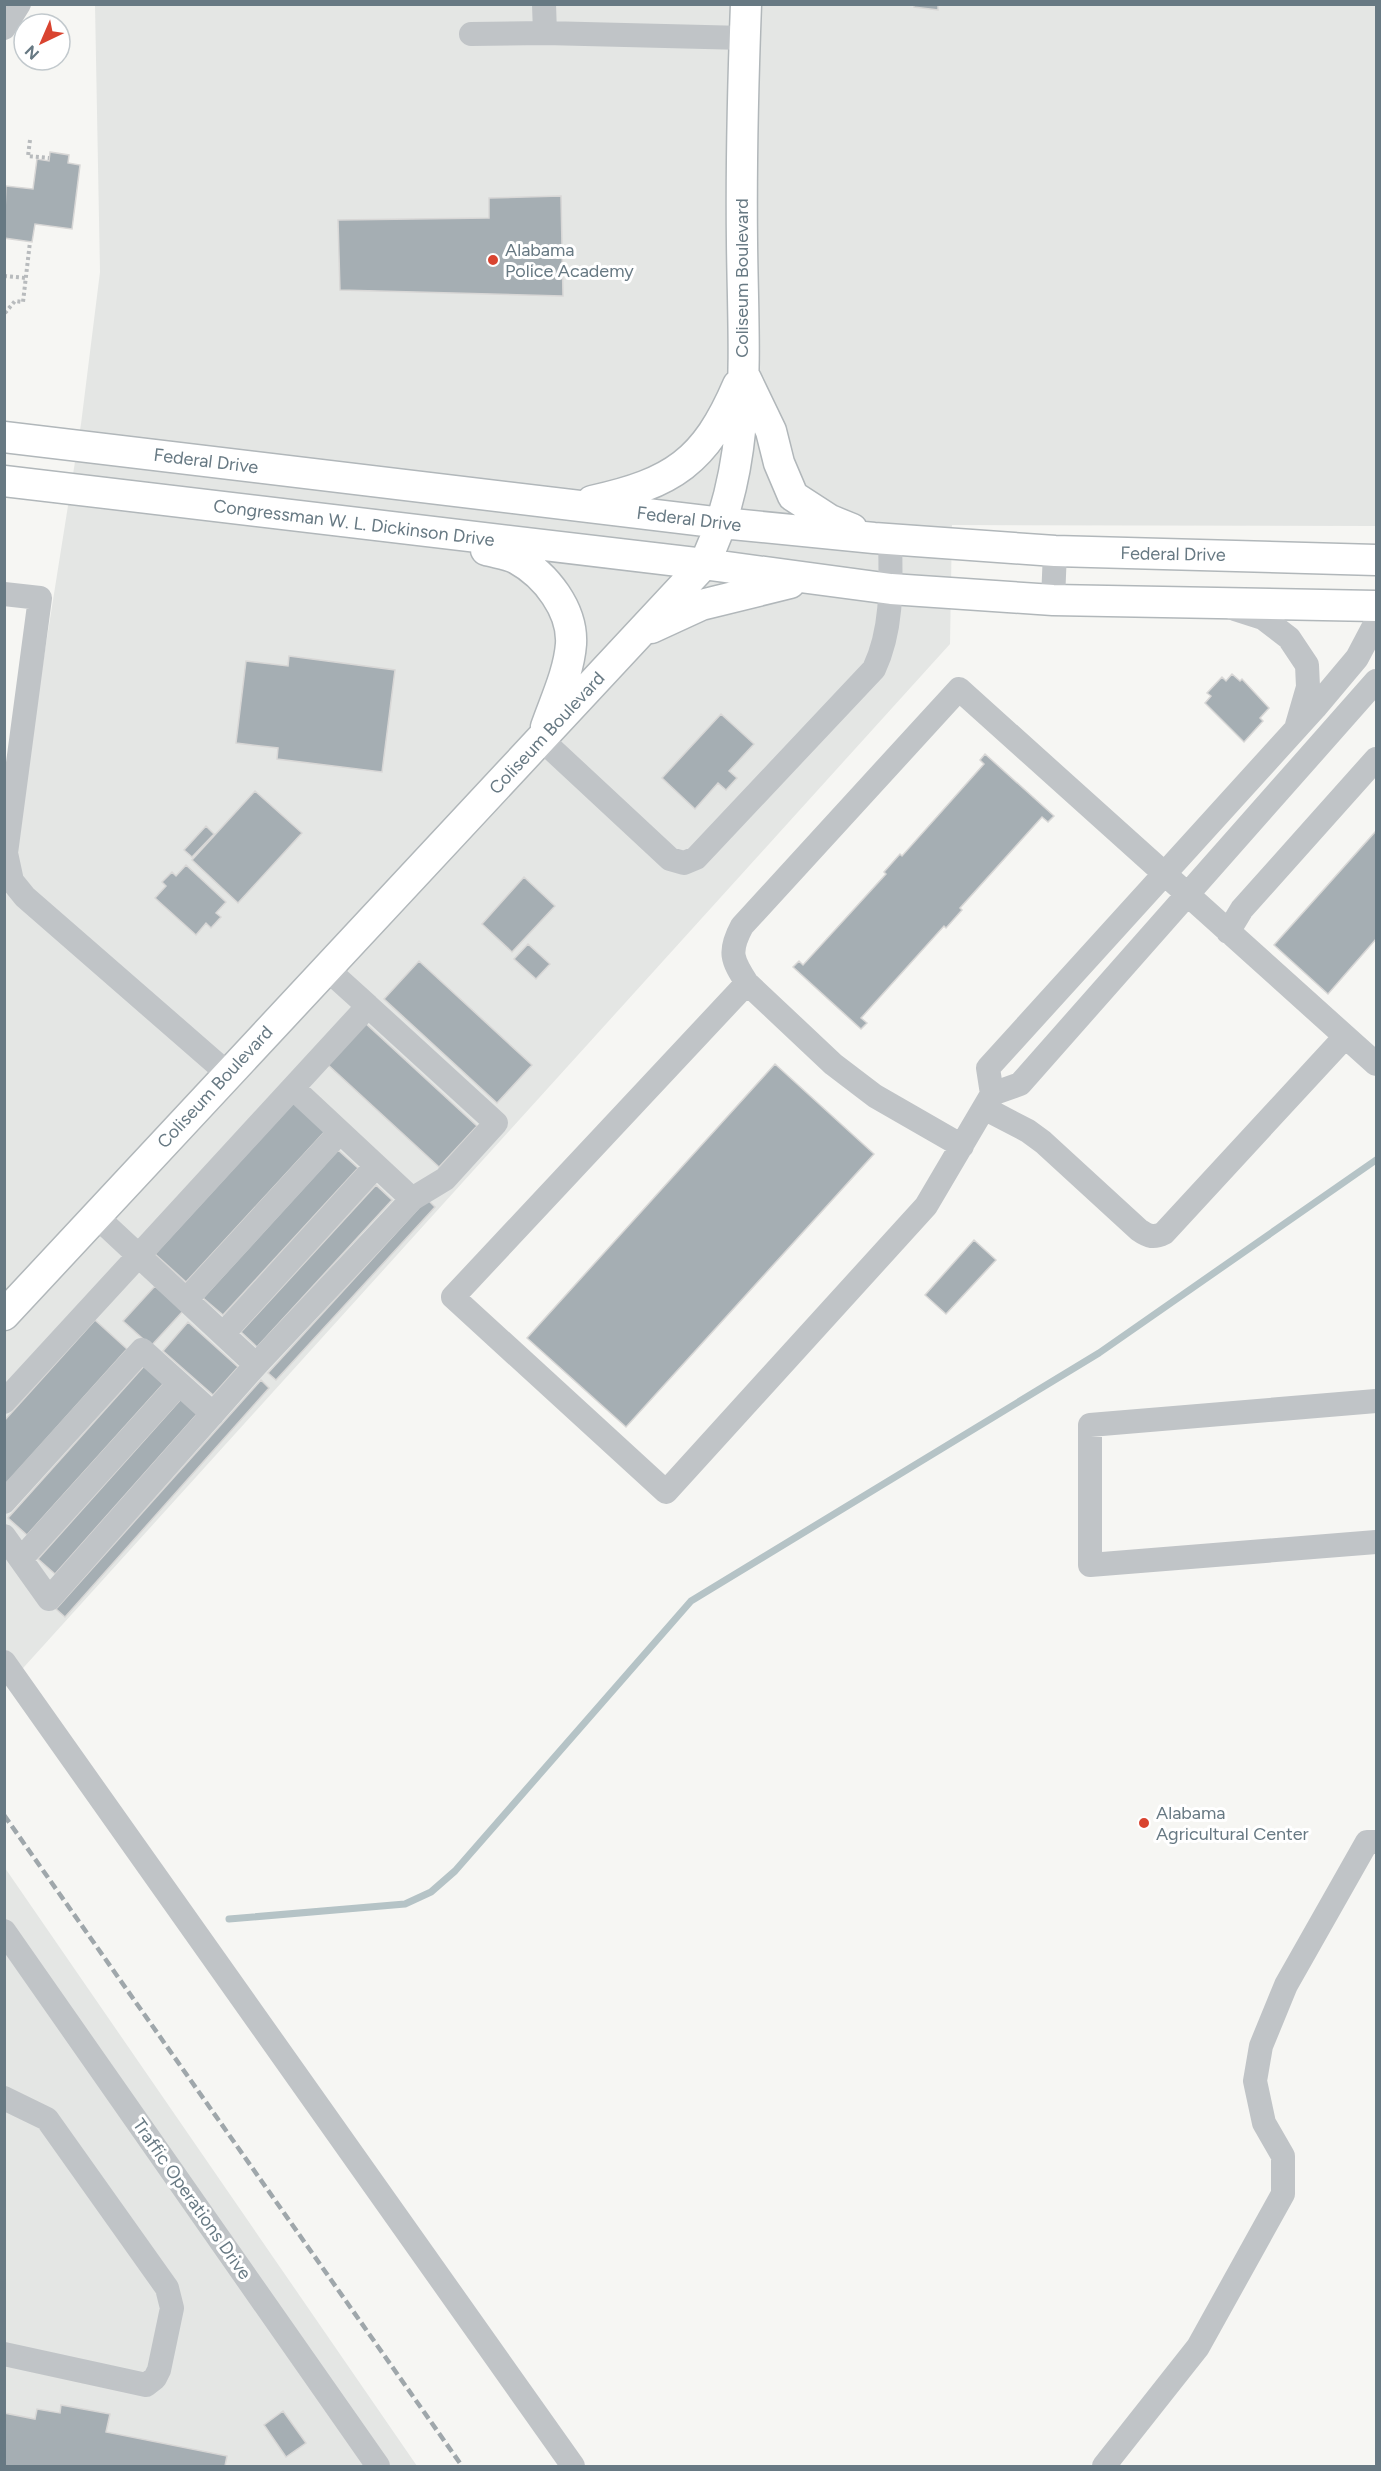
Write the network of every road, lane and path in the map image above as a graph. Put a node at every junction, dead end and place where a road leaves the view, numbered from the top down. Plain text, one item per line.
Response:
1 (19, 4) edge
2 (544, 4) edge
3 (746, 4) edge
4 (4, 28) edge
5 (545, 33) junction
6 (471, 34) dead end
7 (745, 38) junction
8 (30, 140) dead end
9 (49, 158) dead end
10 (30, 242) dead end
11 (4, 276) edge
12 (26, 278) junction
13 (5, 313) edge
14 (743, 374) junction
15 (4, 437) edge
16 (4, 481) edge
17 (572, 505) junction
18 (722, 523) junction
19 (417, 530) junction
20 (882, 539) junction
21 (1055, 551) junction
22 (1377, 560) edge
23 (704, 564) junction
24 (808, 579) junction
25 (891, 589) junction
26 (4, 594) edge
27 (1053, 600) junction
28 (1221, 604) junction
29 (1377, 606) edge
30 (1377, 622) edge
31 (637, 635) junction
32 (1377, 681) edge
33 (1296, 730) junction
34 (541, 739) junction
35 (1377, 759) edge
36 (1164, 875) junction
37 (1187, 896) junction
38 (1228, 932) junction
39 (327, 969) junction
40 (747, 983) junction
41 (368, 1006) junction
42 (1344, 1038) junction
43 (1377, 1064) edge
44 (227, 1073) junction
45 (293, 1088) junction
46 (988, 1101) junction
47 (340, 1132) junction
48 (962, 1146) junction
49 (376, 1166) junction
50 (412, 1199) junction
51 (96, 1216) junction
52 (138, 1255) junction
53 (186, 1300) junction
54 (4, 1315) edge
55 (223, 1334) junction
56 (256, 1365) junction
57 (179, 1384) junction
58 (1377, 1401) edge
59 (4, 1402) edge
60 (213, 1414) junction
61 (4, 1502) edge
62 (4, 1536) edge
63 (1377, 1542) edge
64 (21, 1560) junction
65 (4, 1662) edge
66 (1377, 1842) edge
67 (8, 1943) edge
68 (4, 2098) edge
69 (4, 2354) edge
70 (378, 2466) edge
71 (573, 2466) edge
72 (1104, 2466) edge

1 - 4 street
2 - 5 street
3 - 7 main road, Coliseum Boulevard
5 - 6 street
5 - 7 street
7 - 14 main road, Coliseum Boulevard
8 - 9 path
10 - 12 path
11 - 12 path
12 - 13 path
14 - 17 main road
14 - 18 main road, Coliseum Boulevard
14 - 20 main road
15 - 17 main road, Federal Drive
16 - 19 main road, Congressman W. L. Dickinson Drive
17 - 18 main road, Federal Drive
18 - 20 main road, Federal Drive
18 - 23 main road, Coliseum Boulevard
19 - 23 main road, Congressman W. L. Dickinson Drive
19 - 34 main road
20 - 21 main road, Federal Drive
20 - 25 street
21 - 22 main road, Federal Drive
21 - 27 street
23 - 24 main road
23 - 31 main road, Coliseum Boulevard
24 - 25 main road
24 - 31 main road
25 - 27 main road
25 - 34 street
26 - 44 street
27 - 28 main road
28 - 29 main road
28 - 33 street
30 - 33 street
31 - 34 main road, Coliseum Boulevard
32 - 37 street
33 - 36 street
34 - 39 main road, Coliseum Boulevard
35 - 38 street
36 - 37 street
36 - 40 street
36 - 46 street
37 - 38 street
37 - 46 street
38 - 42 street
39 - 41 street
39 - 44 main road, Coliseum Boulevard
40 - 48 street
40 - 48 street
41 - 45 street
41 - 50 street
42 - 43 street
42 - 46 street
44 - 51 main road, Coliseum Boulevard
45 - 47 street
45 - 52 street
46 - 48 street
47 - 49 street
47 - 53 street
49 - 50 street
49 - 55 street
50 - 56 street
51 - 52 street
51 - 54 main road, Coliseum Boulevard
52 - 53 street
52 - 59 street
53 - 55 street
55 - 56 street
56 - 60 street
57 - 60 street
57 - 61 street
57 - 64 street
58 - 63 street
60 - 64 street
62 - 64 street
65 - 71 street
66 - 72 street
67 - 70 street, Traffic Operations Drive
68 - 69 street

